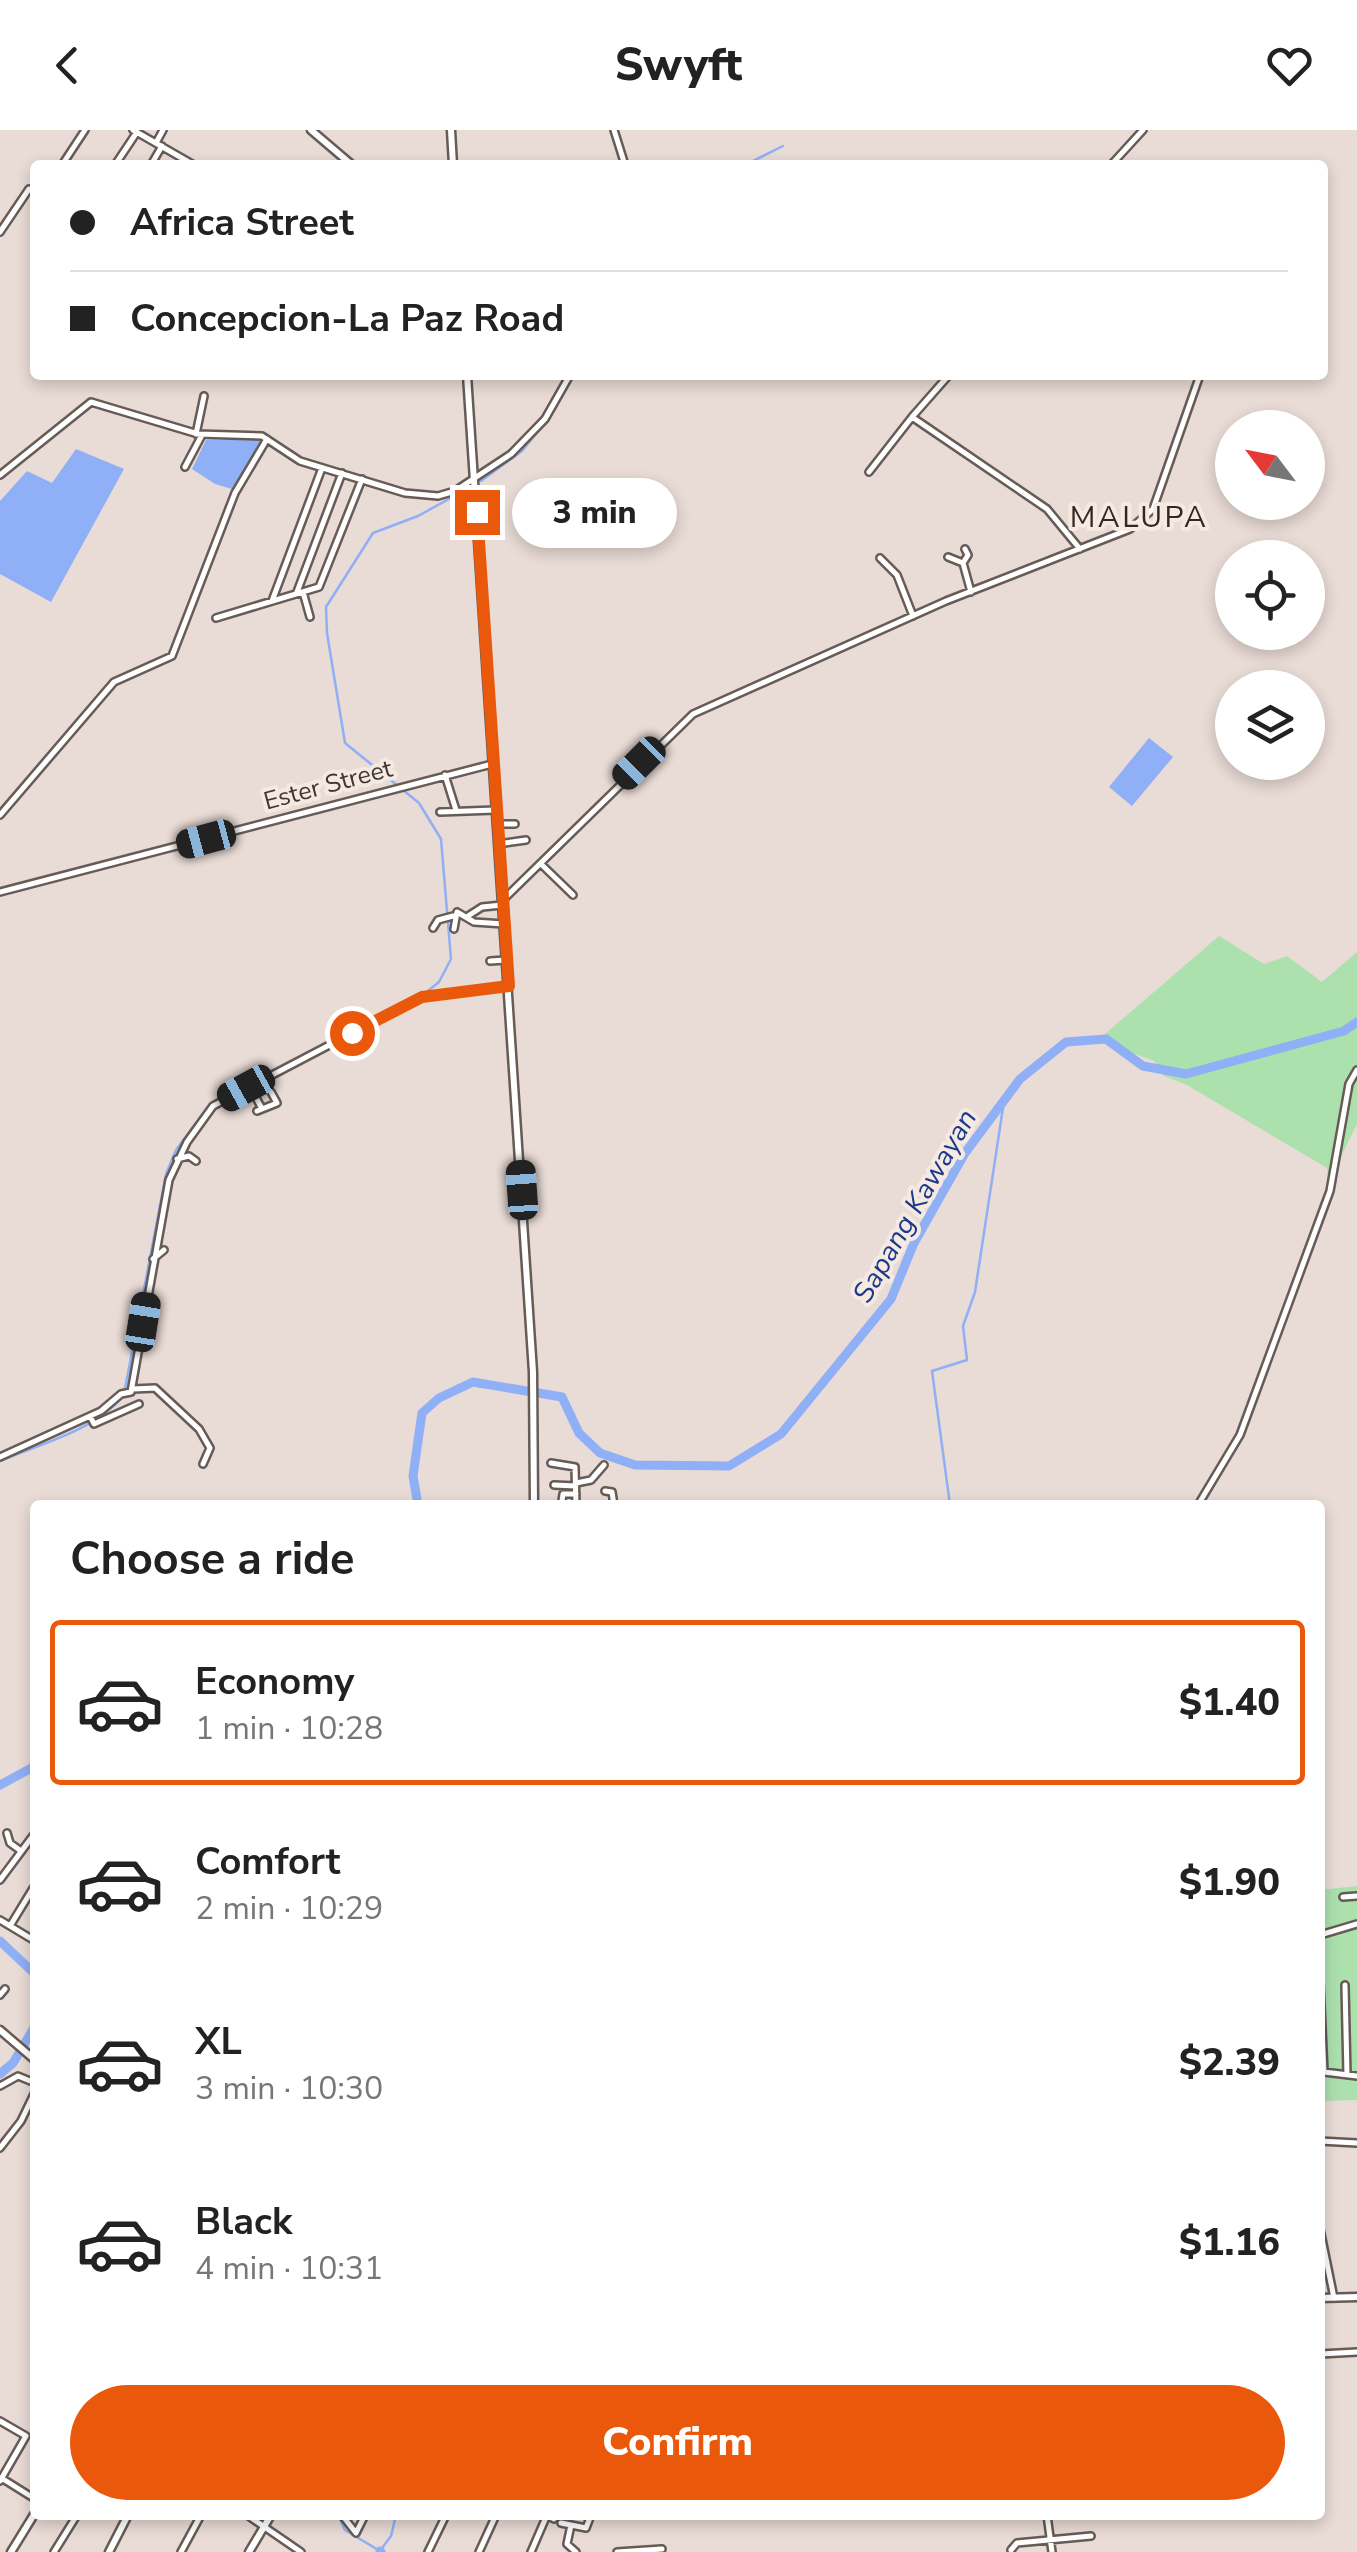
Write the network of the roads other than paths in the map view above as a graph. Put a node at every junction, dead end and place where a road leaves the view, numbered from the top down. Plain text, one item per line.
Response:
1 (85, 130) edge
2 (163, 130) edge
3 (311, 130) edge
4 (451, 130) edge
5 (614, 130) edge
6 (1143, 130) edge
7 (135, 131) edge
8 (159, 145) junction
9 (65, 160) edge
10 (118, 160) edge
11 (153, 160) edge
12 (182, 160) edge
13 (346, 160) edge
14 (453, 160) edge
15 (623, 160) edge
16 (1116, 160) edge
17 (30, 188) edge
18 (0, 232) edge
19 (467, 380) edge
20 (567, 380) edge
21 (945, 380) edge
22 (1198, 380) edge
23 (204, 396) dead end
24 (912, 418) junction
25 (199, 434) junction
26 (267, 440) junction
27 (185, 467) dead end
28 (322, 468) junction
29 (868, 472) dead end
30 (342, 473) junction
31 (0, 475) edge
32 (474, 475) junction
33 (362, 480) junction
34 (965, 549) dead end
35 (1080, 550) junction
36 (948, 557) dead end
37 (880, 558) dead end
38 (963, 563) junction
39 (971, 592) junction
40 (300, 593) junction
41 (272, 601) junction
42 (913, 616) junction
43 (310, 617) dead end
44 (216, 618) dead end
45 (492, 764) junction
46 (445, 774) junction
47 (495, 810) junction
48 (456, 811) junction
49 (440, 812) dead end
50 (0, 815) edge
51 (497, 824) junction
52 (515, 824) dead end
53 (526, 840) dead end
54 (498, 844) junction
55 (541, 864) junction
56 (0, 892) edge
57 (573, 895) dead end
58 (503, 902) junction
59 (468, 916) junction
60 (450, 917) junction
61 (504, 924) junction
62 (432, 928) dead end
63 (454, 929) dead end
64 (506, 960) junction
65 (490, 961) dead end
66 (509, 986) junction
67 (1357, 1070) edge
68 (250, 1086) junction
69 (271, 1092) dead end
70 (177, 1159) junction
71 (196, 1161) dead end
72 (164, 1250) dead end
73 (153, 1259) junction
74 (133, 1388) junction
75 (138, 1404) dead end
76 (90, 1419) junction
77 (0, 1457) edge
78 (551, 1463) dead end
79 (203, 1464) dead end
80 (604, 1465) dead end
81 (554, 1485) dead end
82 (576, 1488) junction
83 (606, 1491) dead end
84 (534, 1500) edge
85 (562, 1500) edge
86 (576, 1500) edge
87 (613, 1500) edge
88 (1201, 1500) edge
89 (7, 1833) dead end
90 (30, 1839) edge
91 (21, 1851) junction
92 (0, 1880) edge
93 (30, 1893) edge
94 (1357, 1896) edge
95 (1343, 1897) dead end
96 (0, 1920) edge
97 (1357, 1924) edge
98 (10, 1926) junction
99 (1325, 1934) edge
100 (30, 1938) edge
101 (1345, 1986) dead end
102 (1, 2030) edge
103 (30, 2056) edge
104 (1325, 2072) edge
105 (1347, 2076) junction
106 (1357, 2076) edge
107 (30, 2081) edge
108 (0, 2086) edge
109 (30, 2102) edge
110 (1325, 2141) edge
111 (1357, 2142) edge
112 (0, 2148) edge
113 (1325, 2254) edge
114 (1357, 2297) edge
115 (1325, 2298) edge
116 (1334, 2298) junction
117 (1357, 2352) edge
118 (1325, 2354) edge
119 (0, 2421) edge
120 (0, 2479) edge
121 (30, 2496) edge
122 (30, 2520) edge
123 (74, 2520) edge
124 (126, 2520) edge
125 (198, 2520) edge
126 (255, 2520) edge
127 (268, 2520) edge
128 (346, 2520) edge
129 (362, 2520) edge
130 (444, 2520) edge
131 (494, 2520) edge
132 (553, 2520) edge
133 (556, 2520) edge
134 (589, 2520) edge
135 (1048, 2520) edge
136 (265, 2526) junction
137 (571, 2526) junction
138 (1092, 2536) dead end
139 (1050, 2539) junction
140 (662, 2549) dead end
141 (1011, 2550) edge
142 (11, 2552) edge
143 (54, 2552) edge
144 (110, 2552) edge
145 (181, 2552) edge
146 (249, 2552) edge
147 (301, 2552) edge
148 (428, 2552) edge
149 (479, 2552) edge
150 (531, 2552) edge
151 (576, 2552) edge
152 (617, 2552) edge
153 (1052, 2552) edge

1 - 9 street
2 - 8 street
3 - 13 main road
4 - 14 main road
5 - 15 street
6 - 16 street
7 - 8 street
7 - 10 street
8 - 11 street
8 - 12 street
17 - 18 street
19 - 32 main road
20 - 32 street
21 - 24 street
22 - 35 street
23 - 25 street
24 - 29 street
24 - 35 street
25 - 26 street
25 - 27 street
25 - 31 street
26 - 28 street
26 - 50 street
28 - 30 street
28 - 41 street
30 - 33 street
30 - 40 street
32 - 33 street
32 - 45 main road
33 - 40 street
34 - 38 street
35 - 39 street
36 - 38 street
37 - 42 street
38 - 39 street
39 - 42 street
40 - 41 street
40 - 43 street
41 - 44 street
42 - 55 street
45 - 46 street, Ester Street
45 - 47 main road
46 - 48 street
46 - 56 street, Ester Street
47 - 48 street
47 - 51 main road
48 - 49 street
51 - 52 street
51 - 54 main road
53 - 54 street
54 - 58 main road
55 - 57 street
55 - 58 street
58 - 59 street
58 - 61 main road
59 - 60 street
59 - 61 street
60 - 62 street
60 - 63 street
61 - 64 main road
64 - 65 street
64 - 66 main road
66 - 68 street
66 - 84 main road
67 - 88 street
68 - 69 street
68 - 70 street
70 - 71 street
70 - 73 street
72 - 73 street
73 - 74 street
74 - 76 street
74 - 79 street
75 - 76 street
76 - 77 street
78 - 82 street
80 - 82 street
81 - 82 street
82 - 85 street
82 - 86 street
83 - 87 street
89 - 91 street
90 - 91 street
91 - 92 street
93 - 98 street
94 - 95 street
96 - 98 street
97 - 99 street
98 - 100 street
101 - 105 street
102 - 103 main road
104 - 105 street
105 - 106 street
107 - 108 street
109 - 112 street
110 - 111 street
113 - 116 street
114 - 116 main road
115 - 116 main road
117 - 118 street
119 - 120 street
120 - 121 street
122 - 142 main road
123 - 143 street
124 - 144 main road
125 - 145 street
126 - 136 street
127 - 136 main road
128 - 129 street
130 - 148 street
131 - 149 street
132 - 150 street
133 - 137 street
134 - 137 street
135 - 139 street
136 - 146 main road
136 - 147 street
137 - 151 street
138 - 139 street
139 - 141 street
139 - 153 street
140 - 152 street

